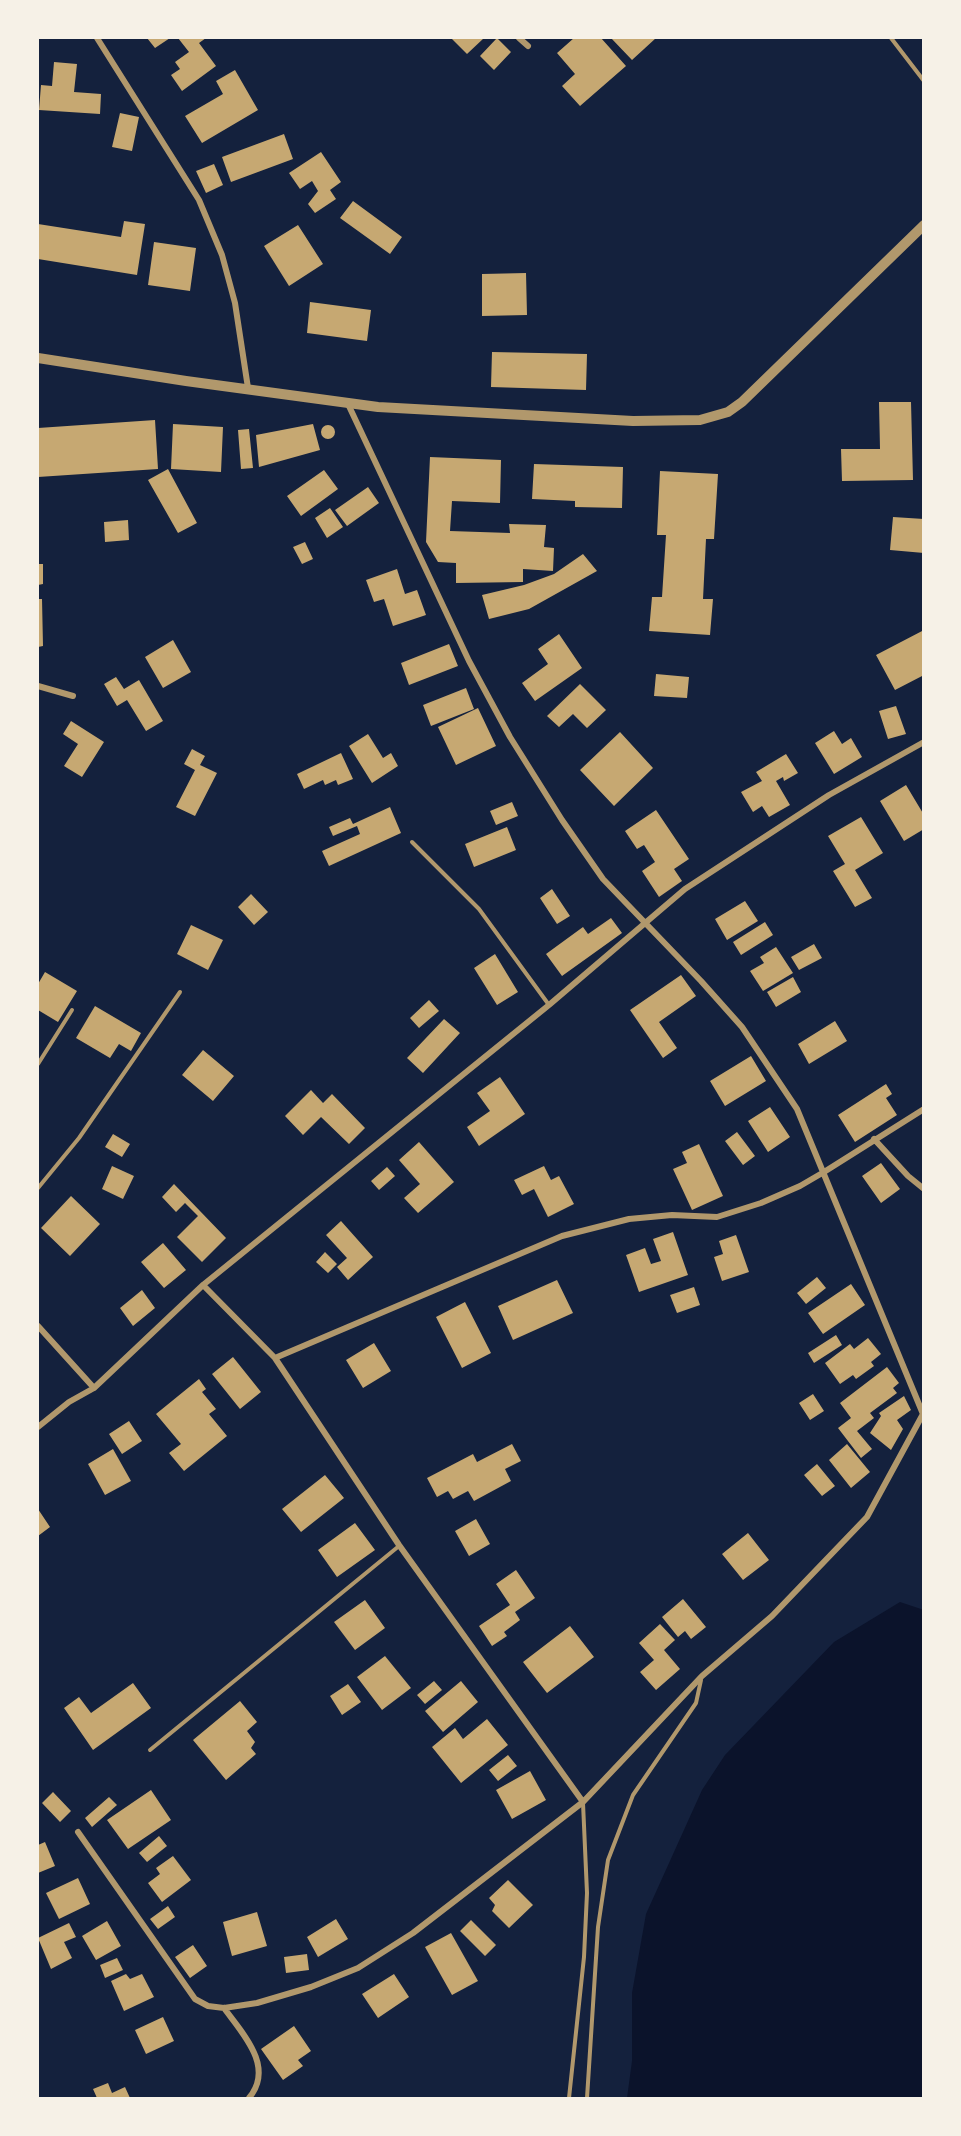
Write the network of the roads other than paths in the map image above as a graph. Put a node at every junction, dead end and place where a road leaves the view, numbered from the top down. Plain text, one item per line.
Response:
1 (97, 38) edge
2 (519, 38) edge
3 (891, 38) edge
4 (528, 46) dead end
5 (924, 81) edge
6 (924, 225) edge
7 (38, 358) edge
8 (248, 388) junction
9 (348, 404) junction
10 (38, 686) edge
11 (74, 696) dead end
12 (924, 742) edge
13 (412, 842) dead end
14 (645, 923) junction
15 (180, 992) dead end
16 (549, 1005) junction
17 (72, 1010) dead end
18 (38, 1064) edge
19 (924, 1109) edge
20 (874, 1139) junction
21 (824, 1172) junction
22 (38, 1188) edge
23 (924, 1189) edge
24 (203, 1285) junction
25 (38, 1326) edge
26 (275, 1358) junction
27 (94, 1388) junction
28 (38, 1427) edge
29 (399, 1545) junction
30 (702, 1676) junction
31 (150, 1750) dead end
32 (582, 1802) junction
33 (78, 1832) dead end
34 (224, 2008) junction
35 (249, 2098) edge
36 (569, 2098) edge
37 (587, 2098) edge

1 - 8 street
2 - 4 street
3 - 5 lane
6 - 9 street
7 - 8 street
8 - 9 street
9 - 14 street
10 - 11 street
12 - 14 street
13 - 16 lane
14 - 16 street
14 - 21 street
15 - 22 lane
16 - 24 street
17 - 18 lane
19 - 20 street
20 - 21 street
20 - 23 street
21 - 26 street
21 - 30 street
24 - 26 street
24 - 27 street
25 - 27 street
26 - 29 street
27 - 28 street
29 - 31 lane
29 - 32 street
30 - 32 street
30 - 37 lane
32 - 34 street
32 - 36 lane
33 - 34 street
34 - 35 street

